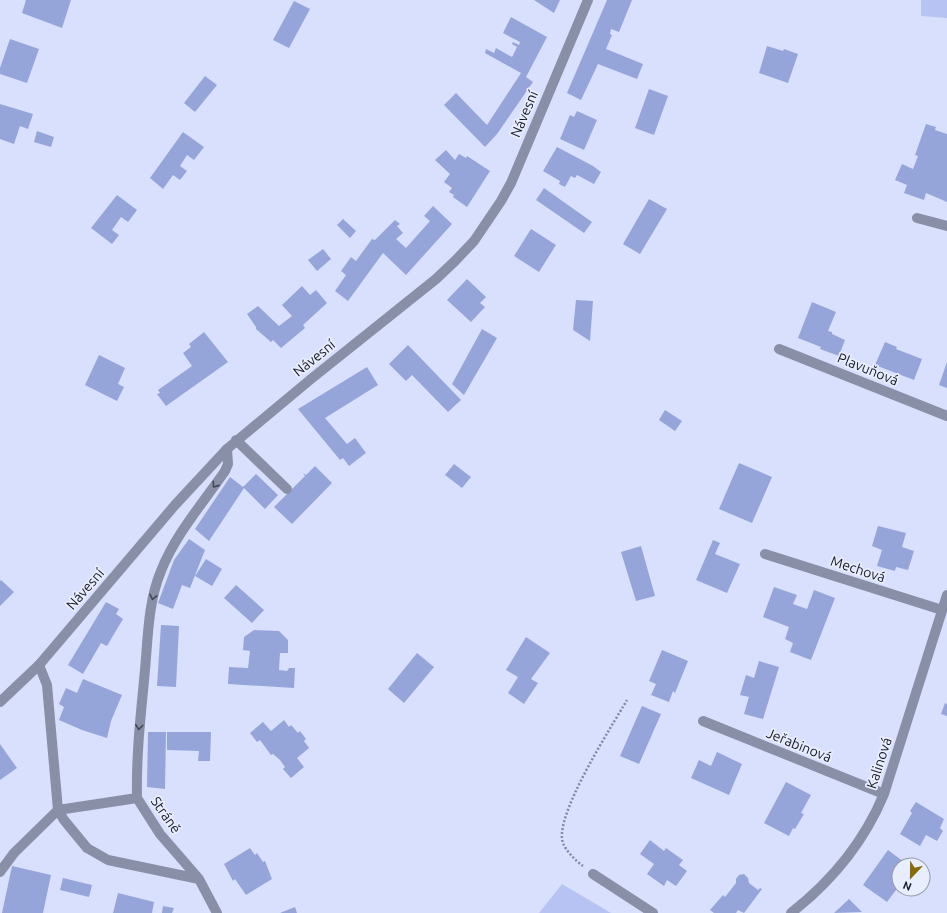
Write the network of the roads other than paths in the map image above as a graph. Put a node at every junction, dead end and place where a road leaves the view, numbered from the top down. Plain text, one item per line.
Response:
1 (588, 0) edge
2 (917, 218) dead end
3 (947, 226) edge
4 (779, 349) dead end
5 (947, 416) edge
6 (236, 440) junction
7 (227, 449) junction
8 (287, 489) dead end
9 (765, 554) dead end
10 (947, 595) edge
11 (942, 610) junction
12 (39, 665) junction
13 (0, 702) edge
14 (703, 721) dead end
15 (884, 794) junction
16 (137, 798) junction
17 (58, 810) junction
18 (0, 872) edge
19 (594, 874) road end
20 (199, 879) junction
21 (217, 913) edge
22 (653, 913) edge
23 (791, 913) edge

1 - 6 street, Návesní
2 - 3 street
4 - 5 street, Plavuňová
6 - 7 street, Návesní
6 - 8 street
7 - 12 street, Návesní
7 -> 16 street
9 - 11 street, Mechová
10 - 11 street, Kalinová
11 - 15 street, Kalinová
12 - 13 street, Návesní
12 - 17 street
14 - 15 street, Jeřabinová
15 - 23 street, Kalinová
16 - 17 street, Stráně
16 - 20 street, Stráně
17 - 18 street
17 - 20 street
19 - 22 street
20 - 21 street, Stráně

